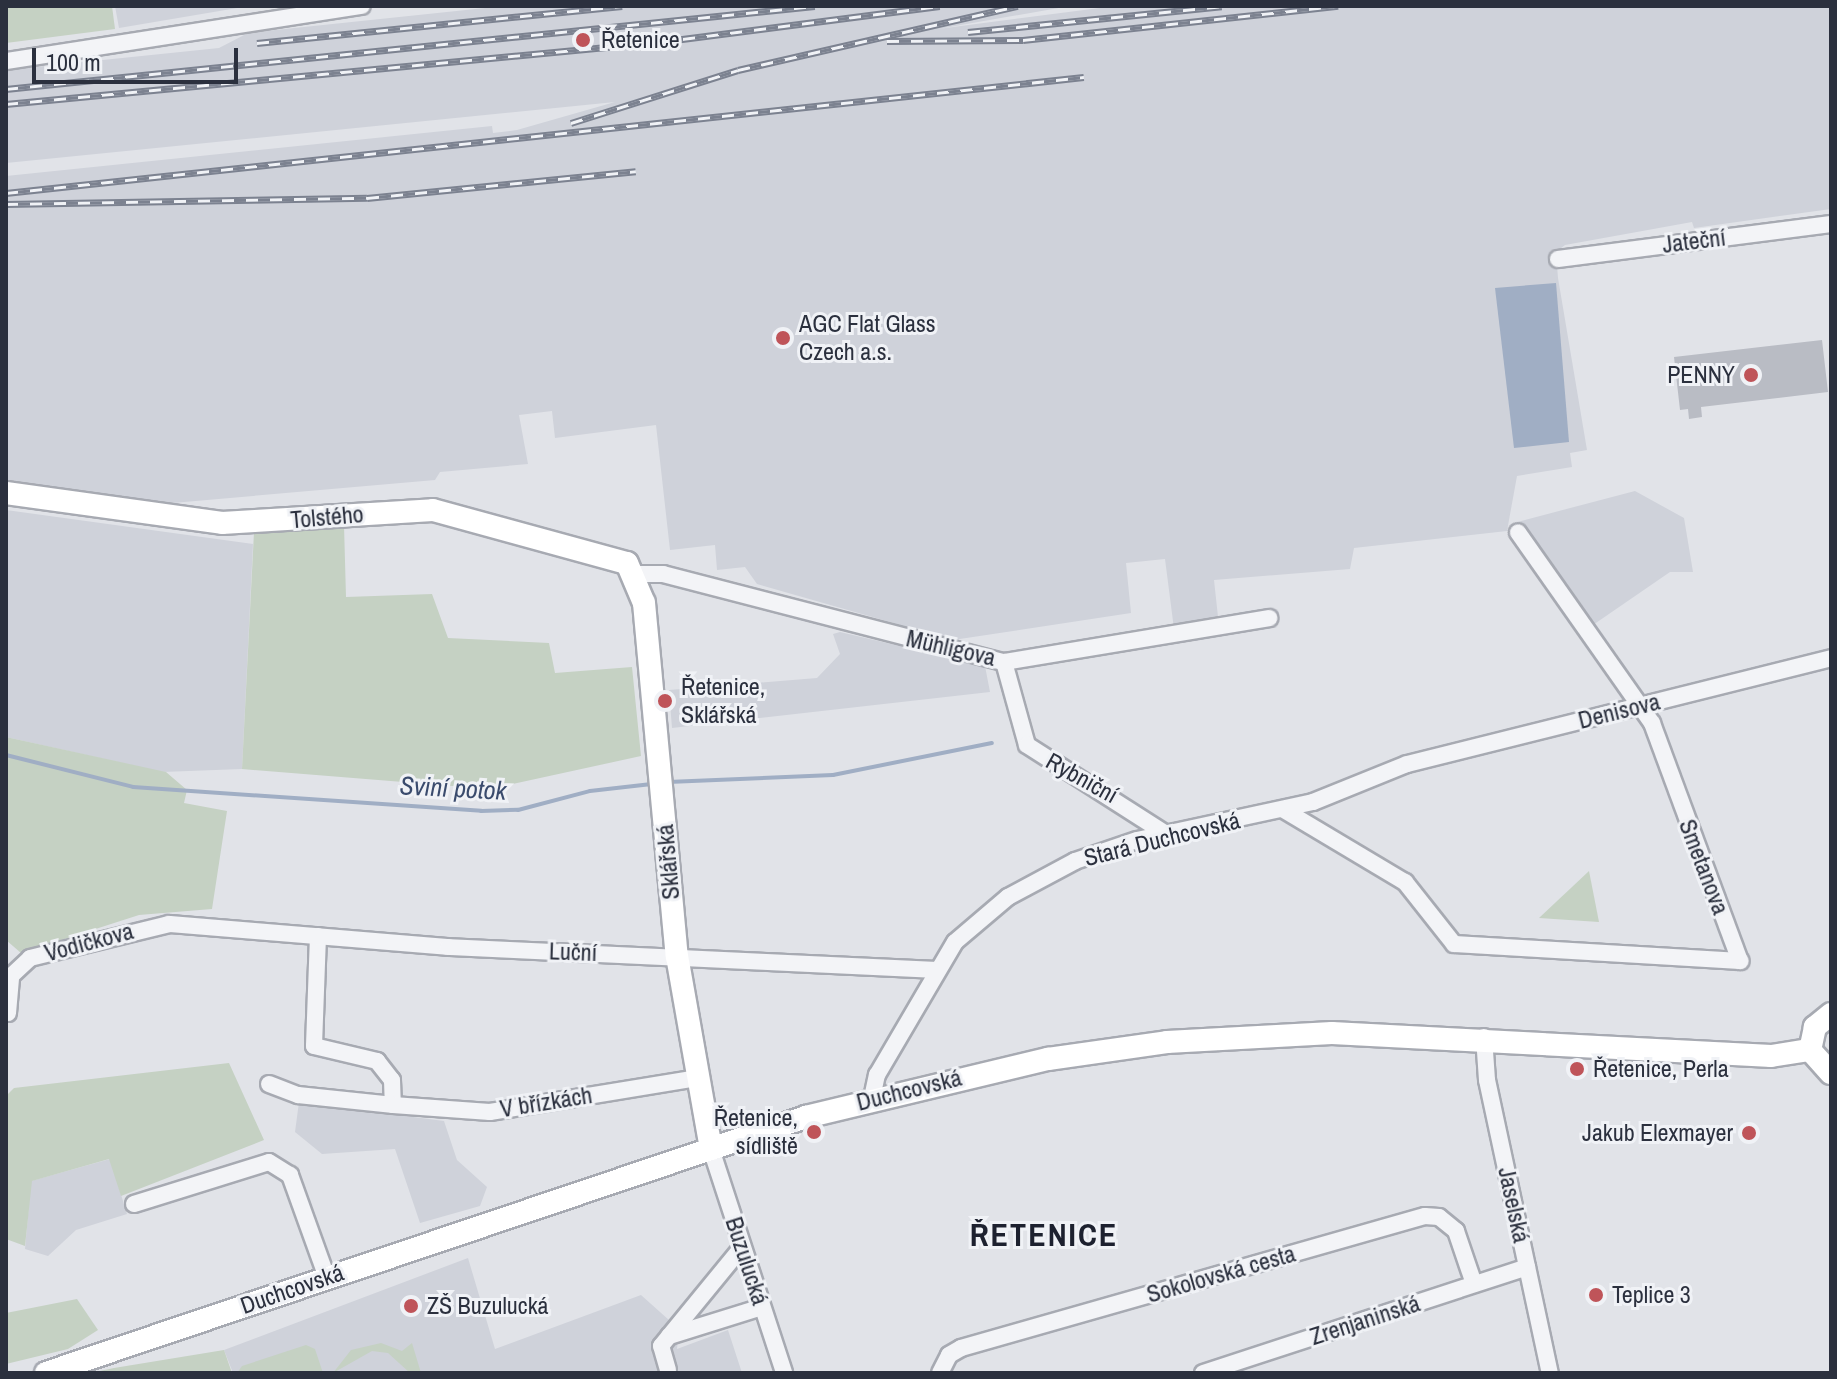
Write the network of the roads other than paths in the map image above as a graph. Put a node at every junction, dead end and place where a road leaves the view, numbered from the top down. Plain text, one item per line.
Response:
1 (362, 6) edge
2 (6, 61) edge
3 (1831, 224) edge
4 (1558, 259) dead end
5 (6, 493) edge
6 (1518, 532) dead end
7 (637, 574) junction
8 (1269, 618) dead end
9 (1831, 658) edge
10 (1004, 662) junction
11 (1641, 706) junction
12 (1284, 810) junction
13 (1166, 834) junction
14 (213, 928) joint
15 (318, 936) junction
16 (677, 956) junction
17 (934, 970) junction
18 (8, 1013) edge
19 (1831, 1014) edge
20 (1484, 1037) junction
21 (1810, 1050) junction
22 (1831, 1073) edge
23 (698, 1078) junction
24 (269, 1084) dead end
25 (872, 1098) junction
26 (393, 1105) junction
27 (711, 1149) junction
28 (134, 1204) dead end
29 (742, 1247) junction
30 (1527, 1267) junction
31 (327, 1278) junction
32 (1474, 1284) junction
33 (762, 1307) junction
34 (669, 1336) junction
35 (668, 1370) dead end
36 (46, 1373) edge
37 (784, 1373) edge
38 (940, 1373) edge
39 (1203, 1373) edge
40 (1550, 1373) edge

1 - 2 street
3 - 4 street, Jateční
5 - 7 main road, Tolstého
6 - 11 street, Smetanova
7 - 10 street, Mühligova
7 - 16 main road, Sklářská
8 - 10 street, Mühligova
9 - 11 street, Denisova
10 - 13 street, Rybniční
11 - 12 street, Denisova
11 - 12 street, Smetanova
12 - 13 street, Stará Duchcovská
13 - 17 street, Stará Duchcovská
14 - 15 street, Luční
14 - 18 street, Vodičkova
15 - 16 street, Luční
15 - 26 street
16 - 17 street, Luční
16 - 23 main road, Sklářská
17 - 25 street, Stará Duchcovská
19 - 21 main road
20 - 21 main road, Duchcovská
20 - 25 main road, Duchcovská
20 - 30 street, Jaselská
21 - 22 main road
23 - 26 street, V břízkách
23 - 27 main road, Sklářská
24 - 26 street, V břízkách
25 - 27 main road, Duchcovská
27 - 29 street, Buzulucká
27 - 31 main road, Duchcovská
28 - 31 street
29 - 33 street, Buzulucká
29 - 34 street
30 - 32 street, Zrenjaninská
30 - 40 street, Jaselská
31 - 36 main road, Duchcovská
32 - 38 street, Sokolovská cesta
32 - 39 street, Zrenjaninská
33 - 34 street
33 - 37 street, Buzulucká
34 - 35 street

